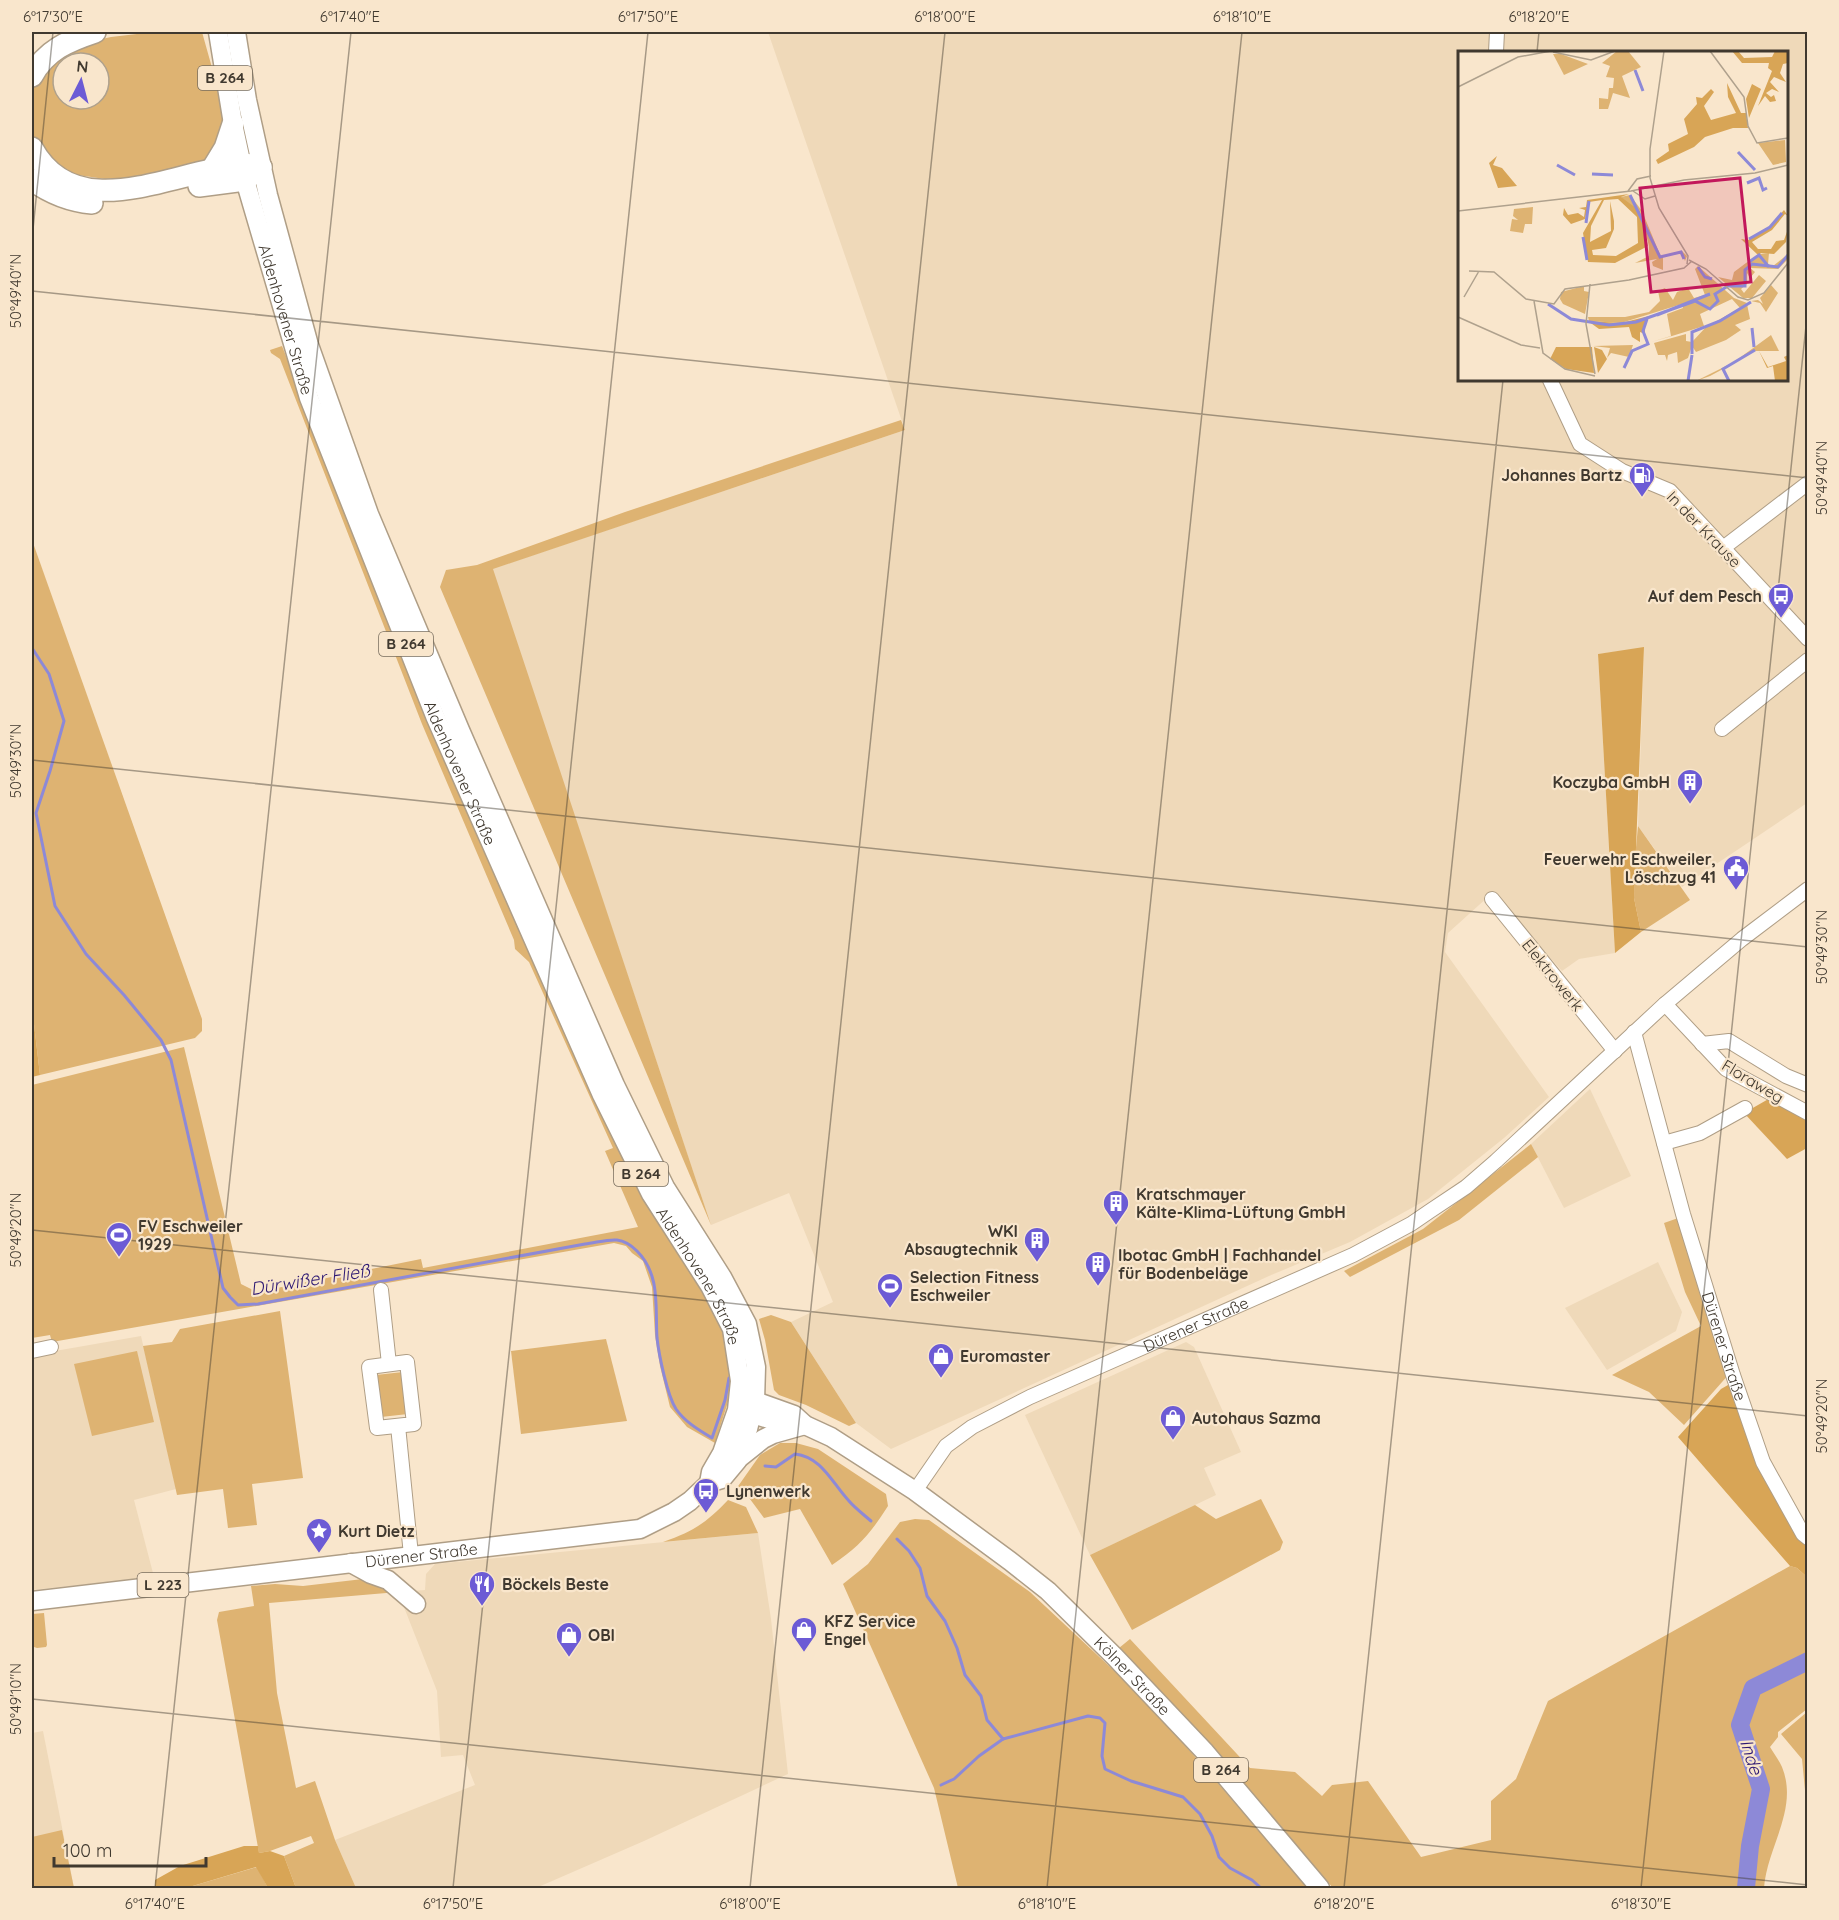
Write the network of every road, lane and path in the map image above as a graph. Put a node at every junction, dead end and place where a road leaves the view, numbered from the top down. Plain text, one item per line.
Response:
1 (95, 32) edge
2 (218, 32) edge
3 (236, 32) edge
4 (1497, 32) edge
5 (1496, 51) edge
6 (32, 76) edge
7 (233, 124) junction
8 (32, 148) edge
9 (249, 170) junction
10 (211, 171) junction
11 (32, 180) edge
12 (1550, 381) edge
13 (1808, 483) edge
14 (1723, 548) junction
15 (1808, 639) edge
16 (1808, 660) edge
17 (1722, 729) dead end
18 (1808, 889) edge
19 (1492, 899) dead end
20 (1665, 1004) junction
21 (1635, 1032) junction
22 (1702, 1044) junction
23 (1615, 1051) junction
24 (1808, 1085) edge
25 (1745, 1107) dead end
26 (1808, 1113) edge
27 (1664, 1143) junction
28 (381, 1290) dead end
29 (51, 1347) dead end
30 (32, 1351) edge
31 (389, 1364) junction
32 (746, 1406) junction
33 (805, 1425) junction
34 (398, 1426) junction
35 (737, 1461) junction
36 (709, 1484) junction
37 (915, 1491) junction
38 (1808, 1538) edge
39 (411, 1555) junction
40 (351, 1563) junction
41 (32, 1601) edge
42 (416, 1604) dead end
43 (1320, 1888) edge

1 - 6 highway
2 - 7 main road, Aldenhovener Straße / B 264
3 - 9 main road, Aldenhovener Straße / B 264
4 - 5 street
7 - 9 main road, Aldenhovener Straße / B 264
7 - 10 highway
8 - 10 highway
9 - 10 highway
9 - 11 highway
9 - 32 main road, Aldenhovener Straße / B 264
12 - 14 street, In der Krause
13 - 14 street
14 - 15 street, In der Krause
16 - 17 street
18 - 20 street, Dürener Straße
19 - 23 street, Elektrowerk
20 - 21 street, Dürener Straße
20 - 22 street, Floraweg
21 - 23 street, Dürener Straße
21 - 27 street, Dürener Straße
22 - 24 street, Floraweg
22 - 26 street, Floraweg
23 - 37 street, Dürener Straße
25 - 27 street
27 - 38 street, Dürener Straße
28 - 31 street
29 - 30 street
31 - 34 street
31 - 34 street
32 - 33 main road, B 264
32 - 35 main road, Dürener Straße / L 223
32 - 36 main road, Aldenhovener Straße / L 223
33 - 35 main road
33 - 37 main road, B 264
34 - 39 street
35 - 36 main road, Dürener Straße / L 223
36 - 39 main road, Dürener Straße / L 223
37 - 43 main road, Kölner Straße / B 264
39 - 40 main road, Dürener Straße / L 223
40 - 41 main road, Dürener Straße / L 223
40 - 42 main road

